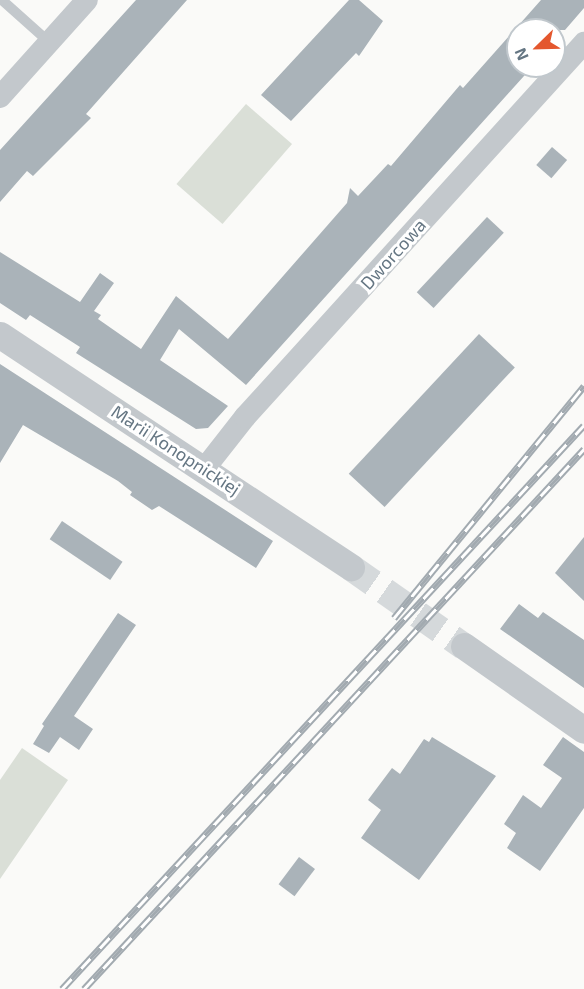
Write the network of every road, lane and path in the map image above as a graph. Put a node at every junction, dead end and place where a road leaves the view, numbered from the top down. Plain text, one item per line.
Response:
1 (2, 0) edge
2 (87, 0) edge
3 (49, 42) junction
4 (584, 43) edge
5 (0, 97) edge
6 (0, 335) edge
7 (205, 468) junction
8 (351, 567) tunnel mouth
9 (464, 646) tunnel mouth
10 (584, 730) edge

1 - 3 lane
2 - 3 street
3 - 5 street
4 - 7 street, Dworcowa
6 - 7 street, Marii Konopnickiej
7 - 8 street, Marii Konopnickiej
9 - 10 street

